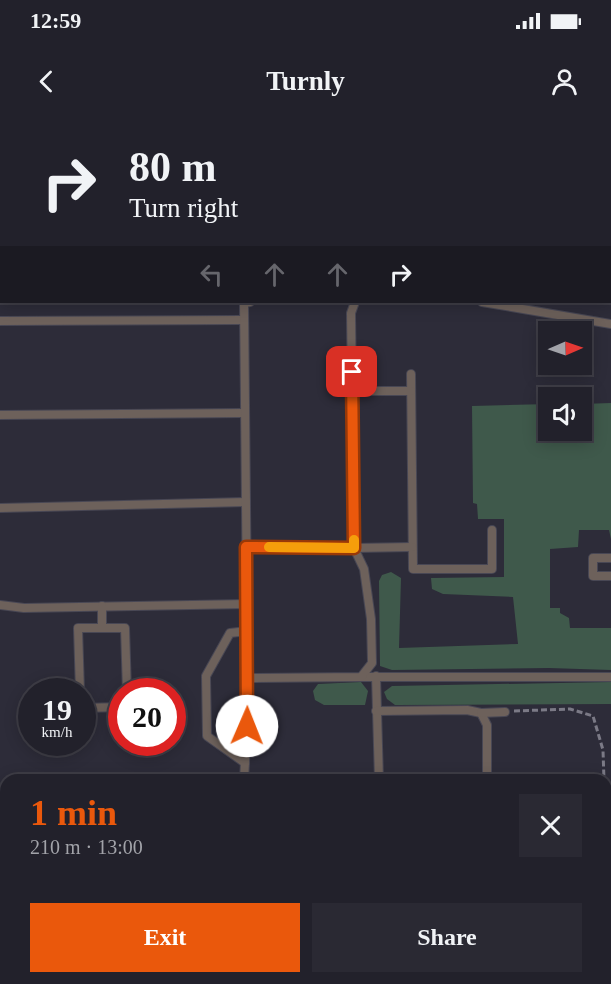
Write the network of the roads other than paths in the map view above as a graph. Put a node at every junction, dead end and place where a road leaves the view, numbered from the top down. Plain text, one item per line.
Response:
1 (244, 303) edge
2 (355, 303) edge
3 (488, 303) edge
4 (244, 320) junction
5 (0, 321) edge
6 (611, 324) edge
7 (411, 374) dead end
8 (352, 391) junction
9 (411, 391) junction
10 (245, 413) junction
11 (0, 415) edge
12 (246, 502) junction
13 (0, 508) edge
14 (492, 530) dead end
15 (246, 547) junction
16 (412, 547) junction
17 (354, 548) junction
18 (611, 558) edge
19 (611, 576) edge
20 (247, 604) junction
21 (0, 605) edge
22 (102, 606) junction
23 (102, 628) junction
24 (247, 631) junction
25 (361, 676) junction
26 (376, 676) junction
27 (611, 677) edge
28 (80, 678) edge
29 (127, 678) edge
30 (248, 678) junction
31 (376, 711) junction
32 (505, 712) road end
33 (481, 713) junction
34 (245, 763) junction
35 (244, 774) edge
36 (379, 774) edge
37 (487, 774) edge

1 - 4 lane
2 - 8 lane
3 - 6 lane
4 - 5 lane
4 - 10 lane
7 - 9 lane
8 - 9 lane
8 - 17 lane
9 - 16 lane
10 - 11 lane
10 - 12 lane
12 - 13 lane
12 - 15 lane
14 - 16 lane
15 - 17 lane
15 - 20 lane
16 - 17 lane
17 - 25 lane
18 - 19 lane
20 - 22 lane
20 - 24 lane
21 - 22 lane
22 - 23 lane
23 - 28 lane
23 - 29 lane
24 - 30 lane
24 - 34 lane
25 - 26 lane
25 - 30 lane
26 - 27 lane
26 - 31 lane
30 - 34 lane
31 - 33 lane
31 - 36 lane
32 - 33 lane
33 - 37 lane
34 - 35 lane

